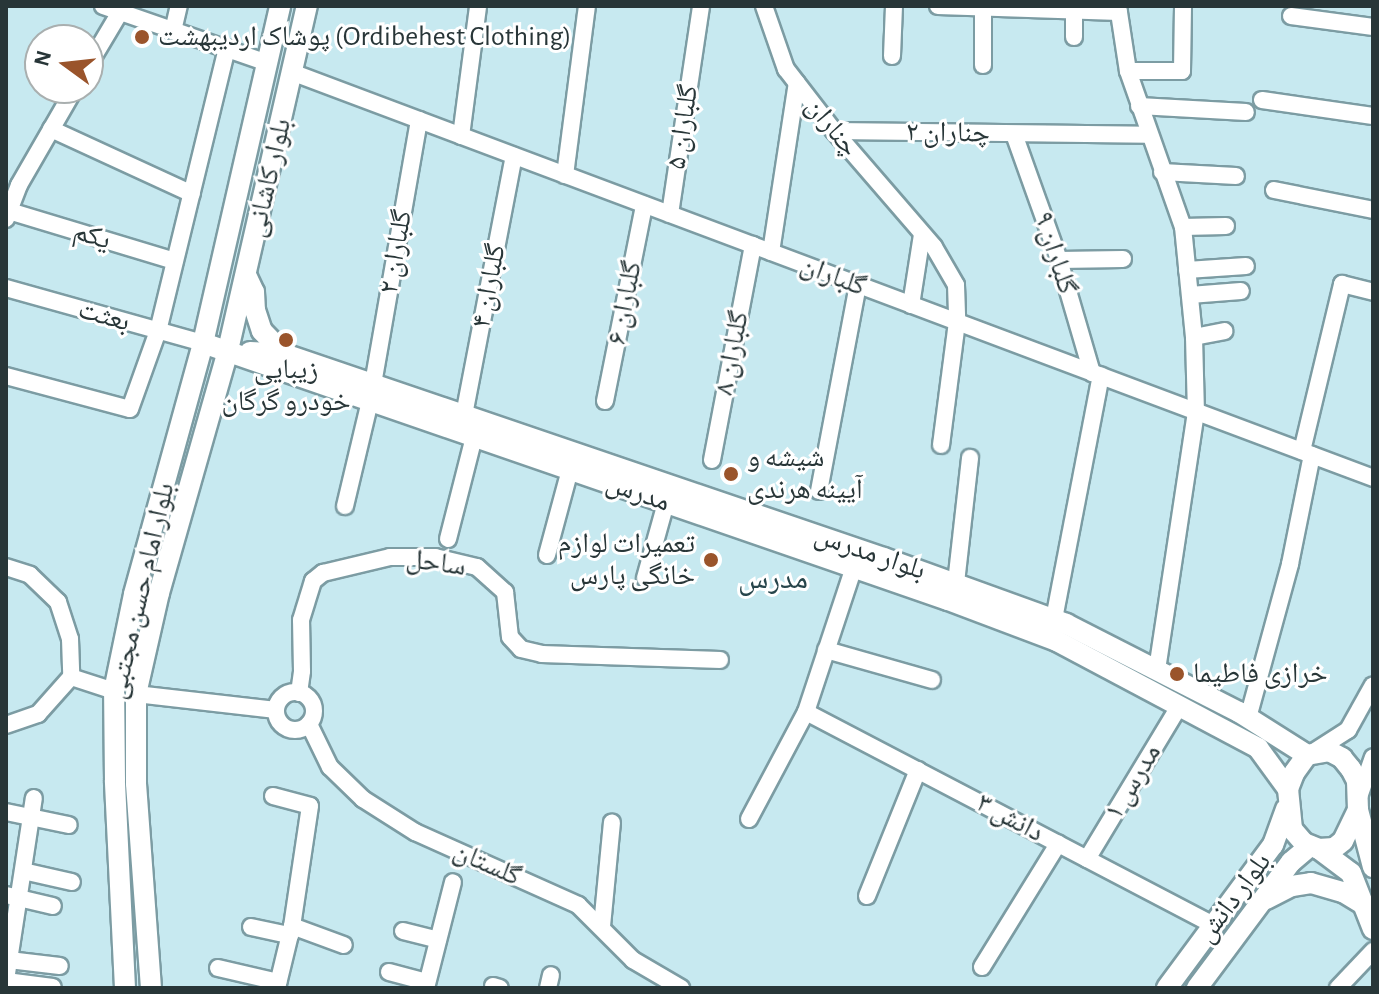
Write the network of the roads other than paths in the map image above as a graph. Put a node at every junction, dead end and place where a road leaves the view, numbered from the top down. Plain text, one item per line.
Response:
1 (103, 6) edge
2 (179, 6) edge
3 (280, 6) edge
4 (307, 6) edge
5 (478, 6) edge
6 (587, 6) edge
7 (701, 6) edge
8 (764, 6) edge
9 (894, 6) edge
10 (939, 6) edge
11 (983, 6) edge
12 (1183, 6) edge
13 (1046, 8) edge
14 (1118, 9) edge
15 (1074, 10) junction
16 (120, 12) junction
17 (1291, 16) dead end
18 (1373, 27) edge
19 (173, 31) junction
20 (1074, 37) dead end
21 (104, 39) edge
22 (227, 48) junction
23 (892, 56) dead end
24 (268, 63) junction
25 (983, 65) dead end
26 (1128, 71) junction
27 (294, 73) junction
28 (797, 83) junction
29 (1262, 100) dead end
30 (66, 104) edge
31 (1139, 106) junction
32 (1246, 112) dead end
33 (1373, 116) edge
34 (419, 120) junction
35 (51, 129) junction
36 (834, 131) junction
37 (1014, 134) junction
38 (1148, 135) junction
39 (461, 136) junction
40 (514, 156) junction
41 (1162, 172) junction
42 (565, 175) junction
43 (1236, 176) dead end
44 (1274, 190) dead end
45 (192, 194) junction
46 (644, 205) junction
47 (1373, 210) edge
48 (670, 214) junction
49 (8, 215) edge
50 (1226, 226) dead end
51 (1183, 227) junction
52 (922, 235) junction
53 (753, 245) junction
54 (771, 252) junction
55 (1123, 259) dead end
56 (1059, 260) junction
57 (175, 261) junction
58 (1246, 266) dead end
59 (1187, 270) junction
60 (246, 275) junction
61 (858, 285) junction
62 (6, 288) edge
63 (1241, 291) dead end
64 (1373, 292) edge
65 (1190, 295) junction
66 (911, 305) junction
67 (957, 322) junction
68 (158, 331) junction
69 (1224, 331) dead end
70 (1194, 337) junction
71 (203, 343) junction
72 (228, 350) junction
73 (284, 354) junction
74 (1096, 374) junction
75 (6, 376) edge
76 (371, 392) junction
77 (605, 401) dead end
78 (1196, 412) junction
79 (464, 415) junction
80 (474, 437) junction
81 (941, 445) dead end
82 (1307, 453) junction
83 (970, 458) dead end
84 (712, 460) dead end
85 (570, 470) junction
86 (1373, 478) edge
87 (163, 490) junction
88 (819, 491) dead end
89 (186, 496) junction
90 (666, 503) junction
91 (345, 506) dead end
92 (788, 535) junction
93 (448, 539) dead end
94 (547, 555) dead end
95 (6, 567) edge
96 (854, 567) junction
97 (645, 578) dead end
98 (956, 583) junction
99 (1054, 619) junction
100 (826, 650) junction
101 (720, 660) dead end
102 (1157, 670) junction
103 (71, 677) junction
104 (932, 680) dead end
105 (1373, 685) edge
106 (114, 691) junction
107 (299, 693) junction
108 (136, 694) junction
109 (1180, 705) junction
110 (276, 710) junction
111 (806, 712) junction
112 (1248, 718) junction
113 (309, 724) junction
114 (6, 725) edge
115 (1309, 754) junction
116 (1372, 761) edge
117 (918, 770) junction
118 (1288, 795) junction
119 (273, 796) dead end
120 (34, 798) dead end
121 (1358, 804) junction
122 (6, 812) edge
123 (31, 818) junction
124 (749, 819) dead end
125 (612, 822) dead end
126 (69, 825) dead end
127 (1058, 844) junction
128 (1314, 847) junction
129 (1087, 859) junction
130 (1373, 867) edge
131 (23, 871) junction
132 (72, 882) dead end
133 (453, 882) dead end
134 (12, 896) edge
135 (867, 896) dead end
136 (1262, 901) junction
137 (1363, 904) junction
138 (53, 906) dead end
139 (1214, 925) junction
140 (602, 926) junction
141 (251, 927) dead end
142 (1373, 929) edge
143 (291, 931) junction
144 (403, 931) dead end
145 (438, 940) junction
146 (344, 945) dead end
147 (1373, 951) edge
148 (60, 966) dead end
149 (982, 967) dead end
150 (218, 968) dead end
151 (7, 971) edge
152 (389, 972) dead end
153 (278, 985) edge
154 (426, 985) edge
155 (53, 987) edge
156 (125, 988) edge
157 (151, 988) edge
158 (681, 988) edge
159 (1167, 988) edge
160 (1197, 988) edge
161 (1338, 988) edge

1 - 16 street
2 - 19 street
3 - 24 main road, بلوار کاشانی
4 - 27 main road, بلوار کاشانی
5 - 39 street
6 - 42 street
7 - 48 street, گلباران ۵
8 - 28 street, چناران
9 - 23 street
10 - 11 street
11 - 13 street
11 - 25 street
12 - 26 street
13 - 15 street
14 - 15 street
14 - 26 street
15 - 20 street
16 - 19 street
16 - 21 street
17 - 18 street
19 - 22 street
22 - 24 street
22 - 45 street
24 - 27 main road
24 - 71 main road, بلوار کاشانی
26 - 31 street
27 - 34 street, گلباران
27 - 60 main road, بلوار کاشانی
28 - 36 street, چناران
28 - 54 street
29 - 33 street
30 - 35 street
31 - 32 street
31 - 38 street
34 - 39 street, گلباران
34 - 76 street, گلباران ۲
35 - 45 street
35 - 49 street
36 - 37 street, ۲ چناران
36 - 52 street, چناران
37 - 38 street, ۲ چناران
37 - 56 street, ۹ گلباران
38 - 41 street
39 - 40 street, گلباران
40 - 42 street, گلباران
40 - 79 street, گلباران ۴
41 - 43 street
41 - 51 street
42 - 46 street, گلباران
44 - 47 street
45 - 57 street
46 - 48 street, گلباران
46 - 77 street, گلباران ۶
48 - 53 street, گلباران
49 - 57 street, یکم
50 - 51 street
51 - 59 street
52 - 66 street
52 - 67 street, چناران
53 - 54 street, گلباران
53 - 84 street, گلباران ۸
54 - 61 street, گلباران
55 - 56 street
56 - 74 street, ۹ گلباران
57 - 68 street
58 - 59 street
59 - 65 street
60 - 72 main road, بلوار کاشانی
60 - 73 main road
61 - 66 street, گلباران
61 - 88 street
62 - 68 street, بعثت
63 - 65 street
64 - 82 street
65 - 70 street
66 - 67 street, گلباران
67 - 74 street, گلباران
67 - 81 street, چناران
68 - 71 street, بعثت
68 - 75 street
69 - 70 street
70 - 78 street
71 - 72 main road
71 - 87 main road, بلوار امام حسن مجتبی
72 - 73 main road, بلوار مدرس
72 - 76 main road, مدرس
72 - 89 main road, بلوار امام حسن مجتبی
73 - 76 main road, بلوار مدرس
74 - 78 street, گلباران
74 - 99 street
76 - 79 main road, بلوار مدرس
76 - 80 main road, مدرس
76 - 91 street, گلباران ۲
78 - 82 street, گلباران
78 - 102 street
79 - 92 main road, بلوار مدرس
80 - 85 main road, مدرس
80 - 93 street
82 - 86 street, گلباران
82 - 112 street
83 - 98 street
85 - 90 main road, مدرس
85 - 94 street
87 - 89 main road
87 - 106 main road, بلوار امام حسن مجتبی
89 - 108 main road, بلوار امام حسن مجتبی
90 - 92 main road, مدرس
90 - 97 street
92 - 96 main road, مدرس
92 - 98 main road, بلوار مدرس
95 - 103 street
96 - 100 street
96 - 109 main road, مدرس
98 - 99 main road, بلوار مدرس
99 - 102 main road, بلوار مدرس
100 - 104 street
100 - 111 street
101 - 107 street, ساحل
102 - 112 main road, بلوار مدرس
103 - 106 street
103 - 114 street
105 - 115 street
106 - 156 main road, بلوار امام حسن مجتبی
107 - 110 street
107 - 113 street
108 - 110 street
108 - 157 main road, بلوار امام حسن مجتبی
109 - 118 main road, مدرس
109 - 129 street, مدرس ۱
110 - 113 street
111 - 117 street, دانش ۳
111 - 124 street
112 - 115 main road, بلوار مدرس
113 - 140 street, گلستان
115 - 118 main road
115 - 121 main road
116 - 121 street
117 - 127 street, دانش ۳
117 - 135 street
118 - 128 main road
118 - 139 main road, بلوار دانش
119 - 143 street
120 - 123 street
121 - 128 main road
121 - 130 main road
122 - 123 street
123 - 126 street
123 - 131 street
125 - 140 street
127 - 129 street, دانش ۳
127 - 149 street
128 - 136 main road, بلوار دانش
128 - 137 main road
129 - 139 street, دانش ۳
131 - 132 street
131 - 134 street
133 - 145 street
134 - 138 street
134 - 151 street
136 - 137 main road
136 - 160 main road, بلوار دانش
137 - 142 main road
139 - 159 main road, بلوار دانش
140 - 158 street, گلستان
141 - 143 street
143 - 146 street
143 - 153 street
144 - 145 street
145 - 154 street
147 - 161 street
148 - 151 street
150 - 153 street
151 - 155 street
152 - 154 street

